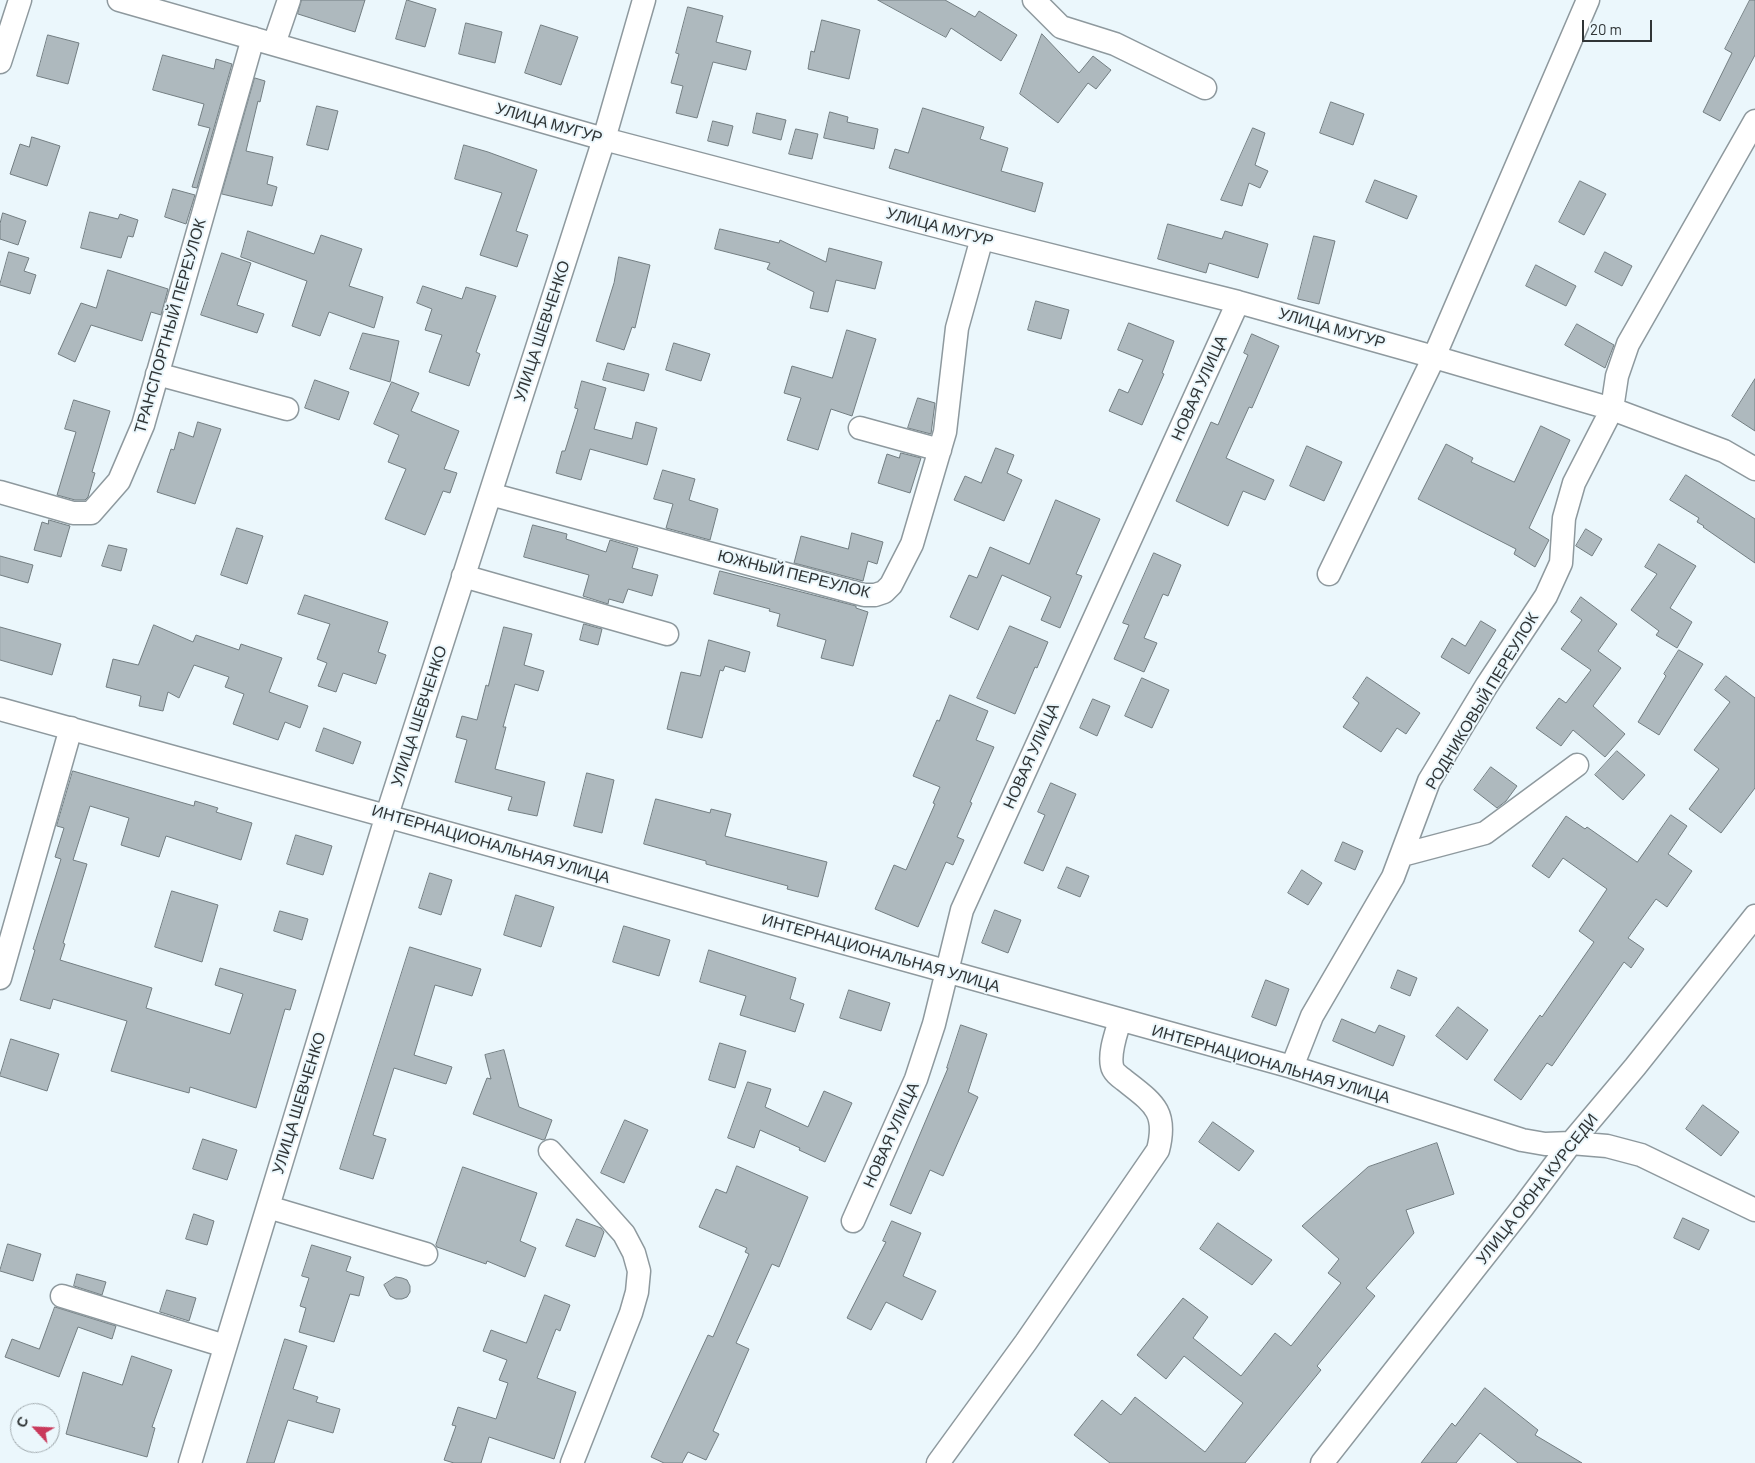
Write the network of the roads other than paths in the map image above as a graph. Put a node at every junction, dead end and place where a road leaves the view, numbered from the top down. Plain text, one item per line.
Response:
1 (20, 0) edge
2 (119, 0) edge
3 (289, 0) edge
4 (644, 0) edge
5 (1034, 0) edge
6 (1588, 0) edge
7 (253, 38) junction
8 (274, 44) junction
9 (0, 62) edge
10 (1206, 88) dead end
11 (1755, 121) edge
12 (604, 139) junction
13 (982, 238) junction
14 (1238, 302) junction
15 (1434, 357) junction
16 (157, 374) junction
17 (1612, 408) junction
18 (286, 409) dead end
19 (860, 428) dead end
20 (940, 450) junction
21 (1755, 469) edge
22 (0, 492) edge
23 (490, 494) junction
24 (1329, 574) dead end
25 (464, 576) junction
26 (667, 634) dead end
27 (0, 709) edge
28 (71, 728) junction
29 (1577, 766) dead end
30 (387, 815) junction
31 (1402, 855) junction
32 (1755, 916) edge
33 (948, 971) junction
34 (0, 978) edge
35 (1120, 1020) junction
36 (1292, 1067) junction
37 (1571, 1142) junction
38 (550, 1151) dead end
39 (268, 1207) junction
40 (1755, 1210) edge
41 (853, 1221) dead end
42 (426, 1254) dead end
43 (62, 1296) dead end
44 (225, 1346) junction
45 (190, 1463) edge
46 (572, 1463) edge
47 (938, 1463) edge
48 (1322, 1463) edge

1 - 9 street
2 - 7 street, УЛИЦА МУГУР
3 - 8 street
4 - 12 street, УЛИЦА ШЕВЧЕНКО
5 - 10 street
6 - 15 street
7 - 8 street, УЛИЦА МУГУР
7 - 16 street, ТРАНСПОРТНЫЙ ПЕРЕУЛОК
8 - 12 street, УЛИЦА МУГУР
11 - 17 street, РОДНИКОВЫЙ ПЕРЕУЛОК
12 - 13 street, УЛИЦА МУГУР
12 - 23 street, УЛИЦА ШЕВЧЕНКО
13 - 14 street, УЛИЦА МУГУР
13 - 20 street, ЮЖНЫЙ ПЕРЕУЛОК
14 - 15 street, УЛИЦА МУГУР
14 - 33 street, НОВАЯ УЛИЦА
15 - 17 street, УЛИЦА МУГУР
15 - 24 street
16 - 18 street
16 - 22 street, ТРАНСПОРТНЫЙ ПЕРЕУЛОК
17 - 21 street, УЛИЦА МУГУР
17 - 31 street, РОДНИКОВЫЙ ПЕРЕУЛОК
19 - 20 street
20 - 23 street, ЮЖНЫЙ ПЕРЕУЛОК
23 - 25 street, УЛИЦА ШЕВЧЕНКО
25 - 26 street
25 - 30 street, УЛИЦА ШЕВЧЕНКО
27 - 28 street, ИНТЕРНАЦИОНАЛЬНАЯ УЛИЦА
28 - 30 street, ИНТЕРНАЦИОНАЛЬНАЯ УЛИЦА
28 - 34 street
29 - 31 street
30 - 33 street, ИНТЕРНАЦИОНАЛЬНАЯ УЛИЦА
30 - 39 street, УЛИЦА ШЕВЧЕНКО
31 - 36 street, РОДНИКОВЫЙ ПЕРЕУЛОК
32 - 37 street, УЛИЦА ОЮНА КУРСЕДИ
33 - 35 street, ИНТЕРНАЦИОНАЛЬНАЯ УЛИЦА
33 - 41 street, НОВАЯ УЛИЦА
35 - 36 street, ИНТЕРНАЦИОНАЛЬНАЯ УЛИЦА
35 - 47 street
36 - 37 street, ИНТЕРНАЦИОНАЛЬНАЯ УЛИЦА
37 - 40 street, ИНТЕРНАЦИОНАЛЬНАЯ УЛИЦА
37 - 48 street, УЛИЦА ОЮНА КУРСЕДИ
38 - 46 street
39 - 42 street
39 - 44 street, УЛИЦА ШЕВЧЕНКО
43 - 44 street
44 - 45 street, УЛИЦА ШЕВЧЕНКО

